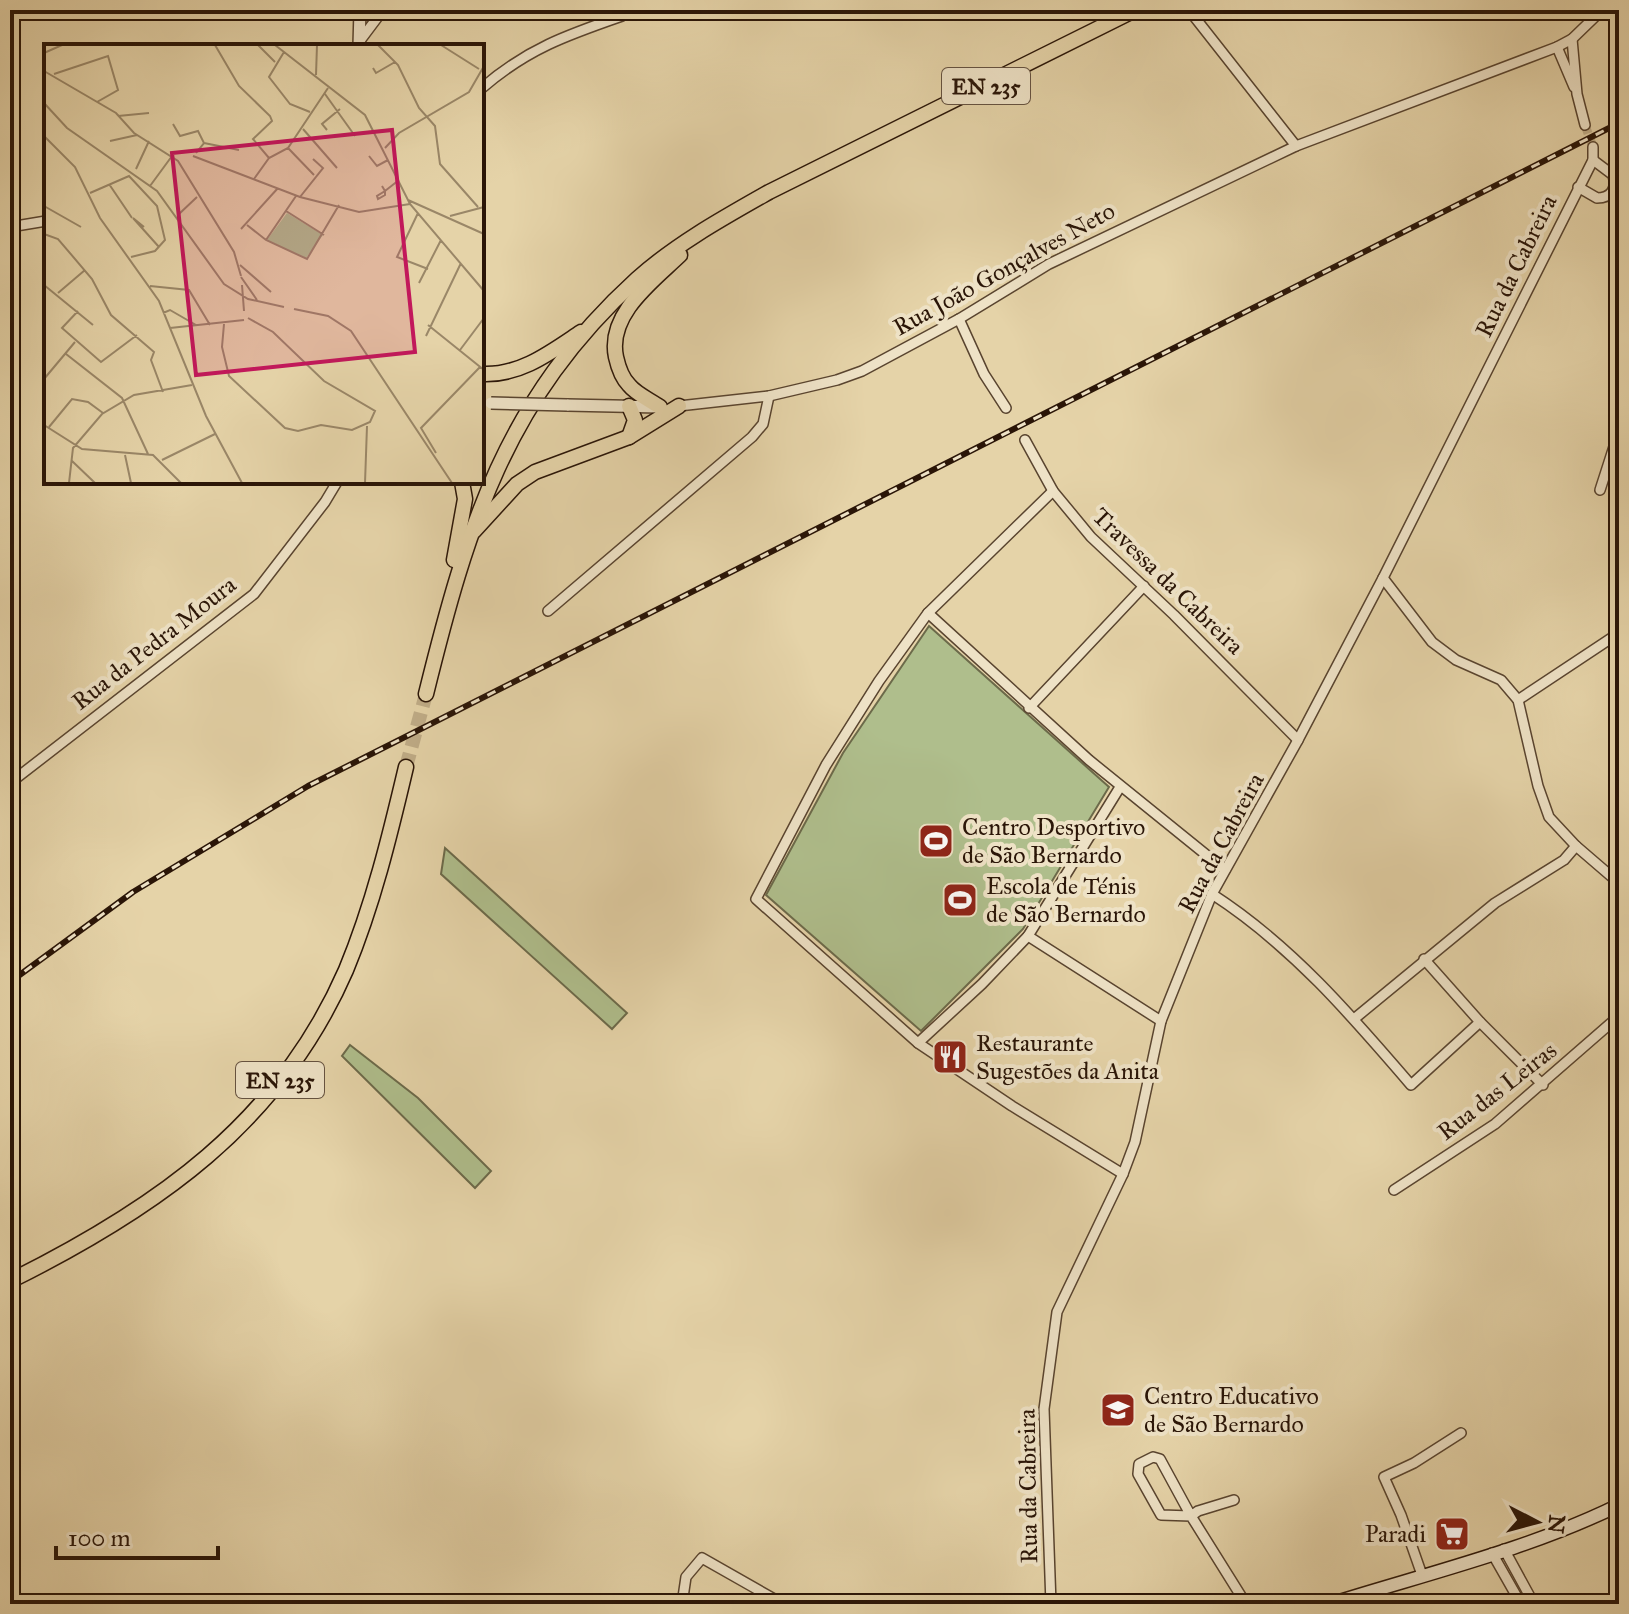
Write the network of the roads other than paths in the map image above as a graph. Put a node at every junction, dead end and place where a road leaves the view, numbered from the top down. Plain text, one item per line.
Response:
1 (360, 10) edge
2 (383, 10) edge
3 (622, 10) edge
4 (1135, 10) edge
5 (1189, 10) edge
6 (1602, 10) edge
7 (1572, 39) junction
8 (359, 44) edge
9 (1557, 47) junction
10 (484, 86) edge
11 (1577, 94) junction
12 (1585, 125) tunnel mouth
13 (1296, 146) junction
14 (1593, 147) tunnel mouth
15 (1593, 160) junction
16 (1616, 178) edge
17 (1578, 187) junction
18 (1614, 196) edge
19 (44, 221) edge
20 (711, 225) junction
21 (10, 227) edge
22 (959, 319) junction
23 (591, 325) junction
24 (484, 374) edge
25 (628, 385) junction
26 (769, 396) junction
27 (487, 403) edge
28 (625, 406) junction
29 (679, 406) junction
30 (660, 407) junction
31 (1006, 408) dead end
32 (1619, 431) edge
33 (629, 437) junction
34 (1025, 440) dead end
35 (336, 484) edge
36 (462, 484) edge
37 (1600, 490) dead end
38 (1053, 491) junction
39 (468, 538) junction
40 (1383, 578) junction
41 (1144, 586) junction
42 (448, 607) junction
43 (548, 611) dead end
44 (928, 613) junction
45 (1619, 633) edge
46 (426, 694) tunnel mouth
47 (1518, 700) junction
48 (1029, 708) junction
49 (1298, 740) junction
50 (406, 767) tunnel mouth
51 (10, 783) edge
52 (1120, 787) junction
53 (1576, 846) junction
54 (1225, 870) junction
55 (1619, 883) edge
56 (1212, 894) junction
57 (1028, 936) junction
58 (1424, 959) junction
59 (1619, 1016) edge
60 (1354, 1019) junction
61 (1161, 1021) junction
62 (1480, 1022) junction
63 (918, 1043) junction
64 (1543, 1085) junction
65 (1123, 1174) junction
66 (1394, 1190) dead end
67 (10, 1281) edge
68 (1461, 1433) dead end
69 (1234, 1500) dead end
70 (1619, 1505) edge
71 (1191, 1516) junction
72 (1498, 1551) junction
73 (1422, 1575) junction
74 (682, 1604) edge
75 (783, 1604) edge
76 (1051, 1604) edge
77 (1246, 1604) edge
78 (1330, 1604) edge
79 (1521, 1604) edge
80 (1534, 1604) edge

1 - 8 street
2 - 8 street
3 - 10 street
4 - 20 main road, EN 235
5 - 13 street
6 - 7 street, Rua João Gonçalves Neto
7 - 9 street, Rua João Gonçalves Neto
7 - 11 street
9 - 11 street
9 - 13 street, Rua João Gonçalves Neto
11 - 12 street
13 - 22 street, Rua João Gonçalves Neto
14 - 15 street, Rua da Cabreira
15 - 16 street
15 - 17 street, Rua da Cabreira
16 - 18 street
17 - 18 street
17 - 40 street, Rua da Cabreira
19 - 21 street
20 - 23 main road, EN 235
20 - 25 main road
22 - 26 street, Rua João Gonçalves Neto
22 - 31 street
23 - 24 main road
23 - 39 main road, EN 235
25 - 28 main road
25 - 30 main road
26 - 29 street, Rua João Gonçalves Neto
26 - 43 street
27 - 28 street, Rua João Gonçalves Neto, bridge
28 - 30 street, Rua João Gonçalves Neto
28 - 33 main road
29 - 30 street, Rua João Gonçalves Neto
29 - 33 main road
32 - 37 street
33 - 39 main road
34 - 38 street, Travessa da Cabreira
35 - 51 street, Rua da Pedra Moura
36 - 42 main road
38 - 41 street, Travessa da Cabreira
38 - 44 street
39 - 42 main road, EN 235
40 - 47 street
40 - 49 street, Rua da Cabreira
41 - 48 street
41 - 49 street, Travessa da Cabreira
42 - 46 main road, EN 235
44 - 48 street
44 - 63 street
45 - 47 street
47 - 53 street
48 - 52 street
49 - 54 street, Rua da Cabreira
50 - 67 main road, EN 235
52 - 54 street
52 - 57 street
53 - 55 street
53 - 58 street
54 - 56 street, Rua da Cabreira
56 - 60 street
56 - 61 street, Rua da Cabreira
57 - 61 street
57 - 63 street
58 - 60 street
58 - 62 street
59 - 64 street, Rua das Leiras
60 - 62 street
61 - 65 street, Rua da Cabreira
62 - 64 street
63 - 65 street
64 - 66 street, Rua das Leiras
65 - 76 street, Rua da Cabreira
68 - 73 street
69 - 71 street
70 - 72 main road
71 - 71 street
71 - 77 street
72 - 73 main road
72 - 79 street
72 - 80 street
73 - 78 main road
74 - 75 street

